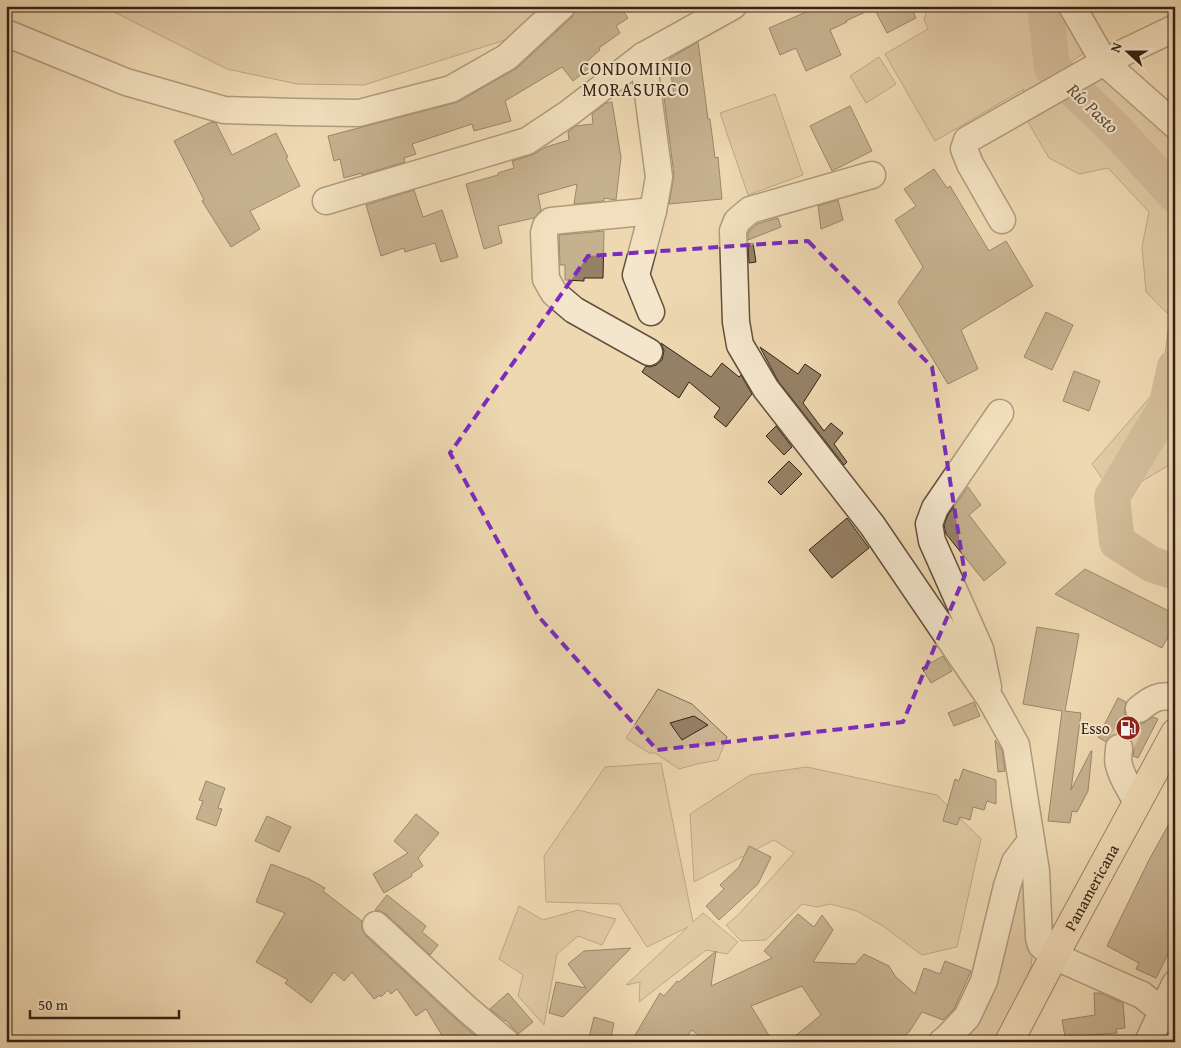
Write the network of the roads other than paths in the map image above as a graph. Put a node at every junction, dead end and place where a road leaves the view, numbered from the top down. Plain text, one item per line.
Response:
1 (562, 6) edge
2 (734, 6) edge
3 (1072, 6) edge
4 (1175, 28) edge
5 (6, 33) edge
6 (643, 56) junction
7 (1104, 62) junction
8 (1175, 124) edge
9 (872, 175) dead end
10 (326, 201) dead end
11 (653, 211) junction
12 (1002, 220) dead end
13 (651, 312) dead end
14 (649, 352) dead end
15 (1000, 414) dead end
16 (1175, 698) edge
17 (991, 700) junction
18 (1139, 709) tunnel mouth
19 (1175, 733) edge
20 (1119, 748) tunnel mouth
21 (1137, 803) junction
22 (1031, 841) junction
23 (376, 925) dead end
24 (1054, 956) junction
25 (1175, 984) edge
26 (1169, 1016) edge
27 (506, 1042) edge
28 (942, 1042) edge
29 (1009, 1042) edge
30 (1148, 1042) edge

1 - 5 street
2 - 6 street
3 - 7 street
4 - 7 street
6 - 10 street
6 - 11 street
7 - 8 street
7 - 12 street
9 - 17 street
11 - 13 street
11 - 14 street
15 - 17 street
16 - 18 street
17 - 22 street
19 - 21 main road, Panamericana
20 - 21 street
21 - 24 main road, Panamericana
22 - 24 street
22 - 28 street
23 - 27 street
24 - 26 street
24 - 29 main road, Panamericana
25 - 26 street
26 - 30 street

